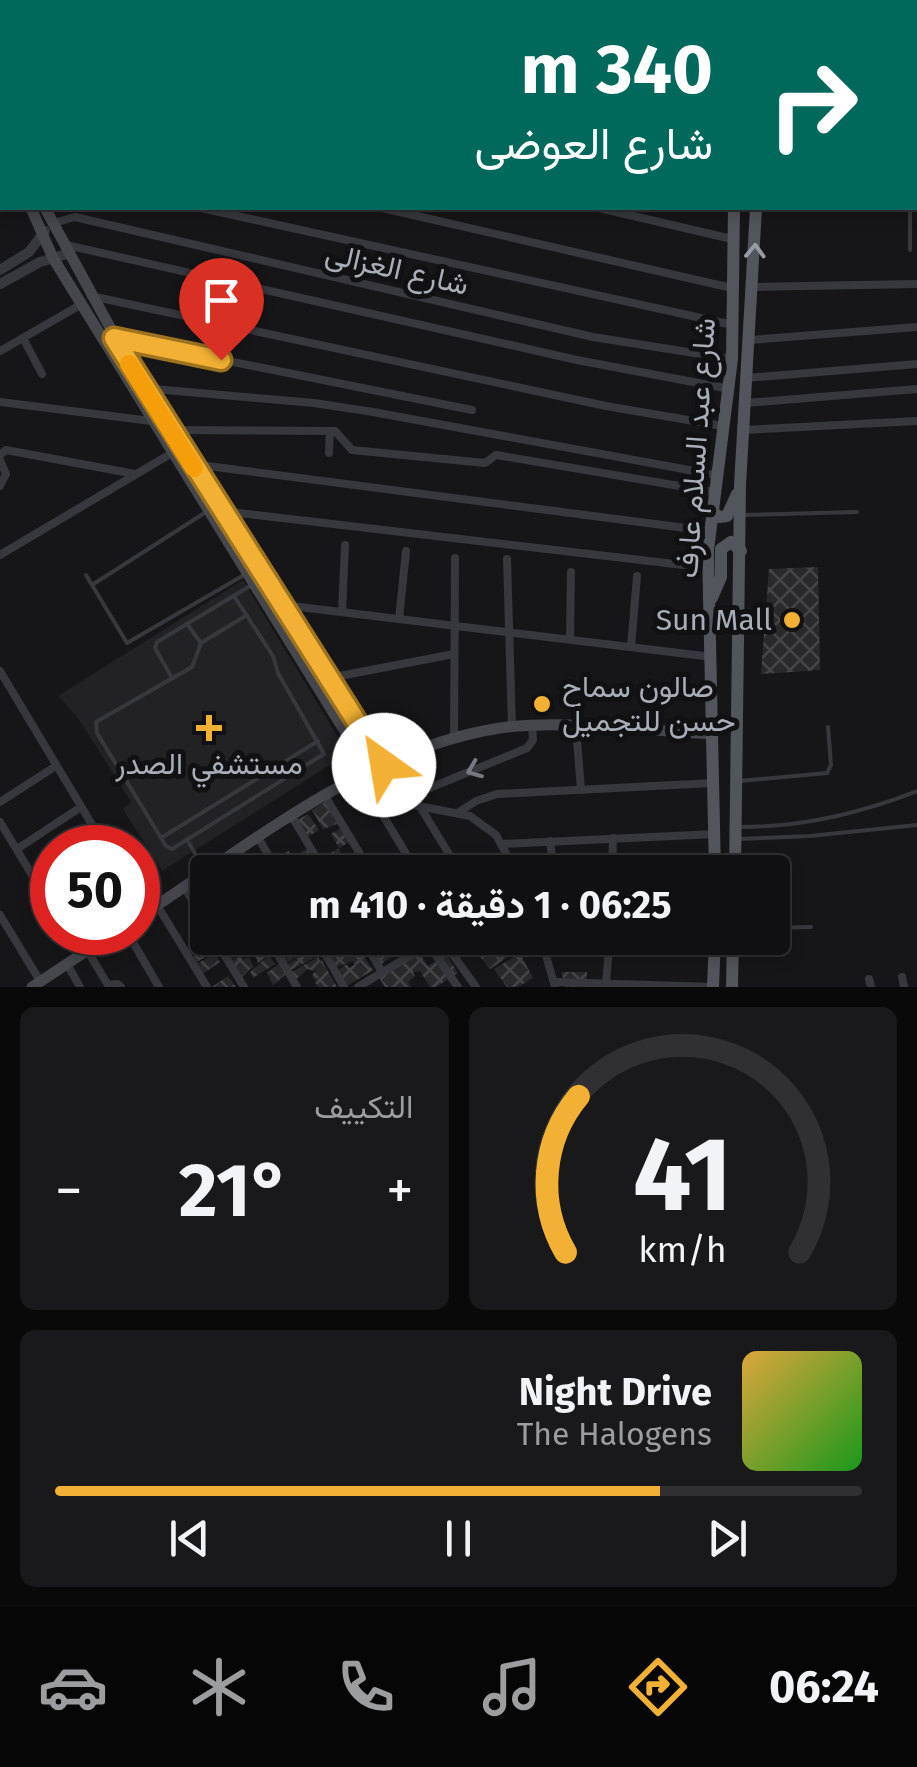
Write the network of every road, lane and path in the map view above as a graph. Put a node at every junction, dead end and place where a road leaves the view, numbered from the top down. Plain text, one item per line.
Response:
1 (210, 210) edge
2 (391, 210) edge
3 (607, 210) edge
4 (734, 210) edge
5 (756, 210) edge
6 (910, 210) edge
7 (40, 211) edge
8 (76, 212) edge
9 (54, 223) junction
10 (42, 238) junction
11 (732, 238) junction
12 (910, 250) dead end
13 (71, 254) junction
14 (53, 258) junction
15 (28, 261) junction
16 (2, 264) edge
17 (60, 270) junction
18 (0, 284) edge
19 (917, 284) edge
20 (754, 287) junction
21 (732, 288) junction
22 (87, 300) junction
23 (733, 325) junction
24 (917, 327) edge
25 (23, 338) junction
26 (114, 338) junction
27 (750, 340) junction
28 (0, 351) edge
29 (732, 359) junction
30 (917, 364) edge
31 (42, 374) dead end
32 (748, 378) junction
33 (143, 388) junction
34 (730, 389) junction
35 (917, 389) edge
36 (0, 402) edge
37 (746, 402) junction
38 (472, 410) dead end
39 (151, 420) junction
40 (917, 420) edge
41 (724, 426) junction
42 (170, 430) junction
43 (744, 430) junction
44 (330, 431) junction
45 (172, 453) junction
46 (329, 453) dead end
47 (0, 458) edge
48 (192, 464) junction
49 (135, 474) junction
50 (716, 474) junction
51 (740, 485) junction
52 (0, 486) edge
53 (714, 492) junction
54 (208, 510) junction
55 (222, 511) junction
56 (712, 511) junction
57 (858, 512) dead end
58 (740, 516) junction
59 (710, 531) junction
60 (345, 545) dead end
61 (741, 551) junction
62 (406, 552) dead end
63 (0, 556) edge
64 (455, 558) dead end
65 (507, 559) dead end
66 (708, 568) junction
67 (571, 572) dead end
68 (86, 575) dead end
69 (637, 576) dead end
70 (252, 578) junction
71 (92, 585) junction
72 (234, 596) junction
73 (710, 601) junction
74 (282, 605) junction
75 (342, 612) junction
76 (248, 615) junction
77 (399, 619) junction
78 (187, 624) junction
79 (454, 625) junction
80 (509, 632) junction
81 (570, 640) junction
82 (201, 643) junction
83 (632, 647) junction
84 (454, 654) junction
85 (712, 657) junction
86 (0, 671) edge
87 (172, 678) junction
88 (329, 678) junction
89 (532, 725) junction
90 (512, 727) junction
91 (828, 727) dead end
92 (576, 728) junction
93 (714, 734) junction
94 (454, 739) junction
95 (318, 741) junction
96 (384, 765) junction
97 (56, 766) junction
98 (365, 774) junction
99 (736, 781) junction
100 (713, 784) junction
101 (581, 790) junction
102 (917, 791) edge
103 (325, 796) junction
104 (2, 797) edge
105 (372, 797) junction
106 (398, 801) junction
107 (419, 805) junction
108 (81, 808) junction
109 (459, 812) junction
110 (292, 817) junction
111 (0, 822) edge
112 (92, 825) edge
113 (917, 825) edge
114 (735, 833) junction
115 (715, 834) junction
116 (161, 838) junction
117 (259, 838) junction
118 (613, 838) junction
119 (188, 840) junction
120 (550, 842) junction
121 (502, 844) junction
122 (17, 849) junction
123 (196, 855) edge
124 (240, 855) edge
125 (268, 855) edge
126 (315, 855) edge
127 (361, 855) edge
128 (407, 855) edge
129 (450, 855) edge
130 (508, 855) edge
131 (551, 855) edge
132 (612, 855) edge
133 (715, 855) edge
134 (735, 855) edge
135 (30, 870) edge
136 (190, 883) edge
137 (184, 887) junction
138 (190, 897) edge
139 (160, 903) edge
140 (0, 915) edge
141 (811, 926) dead end
142 (790, 927) edge
143 (160, 928) edge
144 (80, 955) edge
145 (86, 955) edge
146 (140, 955) edge
147 (224, 955) edge
148 (278, 955) edge
149 (326, 955) edge
150 (372, 955) edge
151 (410, 955) edge
152 (436, 955) edge
153 (452, 955) edge
154 (546, 955) edge
155 (609, 955) edge
156 (713, 955) edge
157 (733, 955) edge
158 (66, 964) junction
159 (382, 972) junction
160 (554, 984) edge
161 (606, 984) edge
162 (36, 985) edge
163 (80, 987) edge
164 (121, 987) edge
165 (159, 987) edge
166 (207, 987) edge
167 (244, 987) edge
168 (298, 987) edge
169 (344, 987) edge
170 (358, 987) edge
171 (458, 987) edge
172 (476, 987) edge
173 (712, 987) edge
174 (732, 987) edge

1 - 23 street
2 - 21 street
3 - 11 street
4 - 11 main road, شارع عبد السلام عارف
20 -> 5 main road, شارع عبد السلام عارف
6 - 12 lane
7 - 9 main road
7 - 10 main road
8 - 9 street, شارع الغزالى
8 - 29 street, شارع الغزالى
9 - 10 street
9 - 13 main road
10 - 14 main road
10 - 15 street
11 - 21 main road, شارع عبد السلام عارف
13 - 14 street
13 - 17 main road
13 - 22 main road
13 - 34 street
14 - 15 street
14 - 17 main road
15 - 16 street
15 - 18 street
17 - 22 main road
19 - 20 street
20 - 27 main road, شارع عبد السلام عارف
21 - 23 main road, شارع عبد السلام عارف
22 - 25 street
22 - 26 main road
22 - 39 main road
22 - 41 street
23 - 29 main road, شارع عبد السلام عارف
24 - 27 street
25 - 28 street
25 - 31 street
26 - 33 main road
26 - 38 street
27 - 32 main road, شارع عبد السلام عارف
29 - 34 main road, شارع عبد السلام عارف
30 - 32 street
32 - 37 main road, شارع عبد السلام عارف
33 - 42 main road
33 - 50 street
34 - 41 main road, شارع عبد السلام عارف
35 - 37 street
36 - 39 street
37 - 43 main road, شارع عبد السلام عارف
39 - 45 main road
40 - 43 street
41 - 50 main road, شارع عبد السلام عارف
42 - 44 street
42 - 48 main road
43 - 51 main road, شارع عبد السلام عارف
44 - 46 street
44 - 53 street
45 - 49 street
45 - 54 main road
47 - 49 street
47 - 52 street
48 - 55 main road
48 - 59 street
49 - 63 street
50 - 53 main road, شارع عبد السلام عارف
51 - 56 main road
51 - 58 main road, شارع عبد السلام عارف
53 - 56 main road, شارع عبد السلام عارف
54 - 70 main road
54 - 71 lane
55 - 66 street
55 - 74 main road
56 - 59 main road, شارع عبد السلام عارف
57 - 58 lane
58 - 61 main road, شارع عبد السلام عارف
59 - 66 main road, شارع عبد السلام عارف
60 - 75 street
61 - 73 main road
61 - 99 main road, شارع عبد السلام عارف
62 - 77 street
64 - 79 street
65 - 80 street
66 - 73 main road, شارع عبد السلام عارف
67 - 81 street
68 - 71 lane
69 - 83 street
70 - 71 lane
70 - 72 lane
70 - 98 main road
72 - 76 lane
72 - 78 lane
73 - 85 main road, شارع عبد السلام عارف
74 - 75 street
74 - 88 main road
75 - 77 street
76 - 82 lane
76 - 95 lane
77 - 79 street
78 - 82 lane
78 - 87 lane
79 - 80 street
79 - 84 street
80 - 81 street
80 - 90 street
81 - 83 street
82 - 87 lane
83 - 85 street
84 - 88 street
84 - 94 street
85 - 93 main road, شارع عبد السلام عارف
86 - 97 street
87 - 116 lane
88 - 96 main road
89 - 90 main road
89 - 92 main road
89 -> 106 street
90 - 94 main road
91 - 99 lane
92 - 93 main road
92 - 101 street
93 - 100 main road, شارع عبد السلام عارف
94 - 96 main road
95 - 116 lane
95 - 119 lane
96 - 98 main road
97 - 104 street
97 - 108 street
98 - 103 main road
98 - 105 street
99 - 114 main road, شارع عبد السلام عارف
100 - 101 street
100 - 115 main road, شارع عبد السلام عارف
101 - 109 street
102 - 114 lane
103 - 110 main road
103 - 127 street
105 - 106 street
105 - 128 street
106 - 107 street
107 - 109 street
107 - 129 street
108 - 112 street
108 - 122 street
109 - 121 street
110 - 117 main road
110 - 126 street
111 - 122 street
113 - 114 lane
114 - 134 main road, شارع عبد السلام عارف
115 - 118 street
115 - 133 main road, شارع عبد السلام عارف
116 - 119 lane
117 - 124 main road
117 - 125 street
118 - 120 street
118 - 132 street
119 - 123 lane
120 - 121 street
120 - 131 street
121 - 130 street
122 - 135 street
136 - 137 main road
137 - 138 street
137 - 139 main road
140 - 162 street
141 - 142 lane
143 - 166 street
144 - 158 main road
145 - 164 street
146 - 165 street
147 - 167 street
148 - 168 street
149 - 169 street
150 - 159 street
151 - 159 street
152 - 171 street
153 - 172 street
154 - 160 street
155 - 161 street
156 - 173 main road
157 - 174 main road
158 - 162 main road
158 - 163 street
159 - 170 street
160 - 161 street
161 - 173 street

